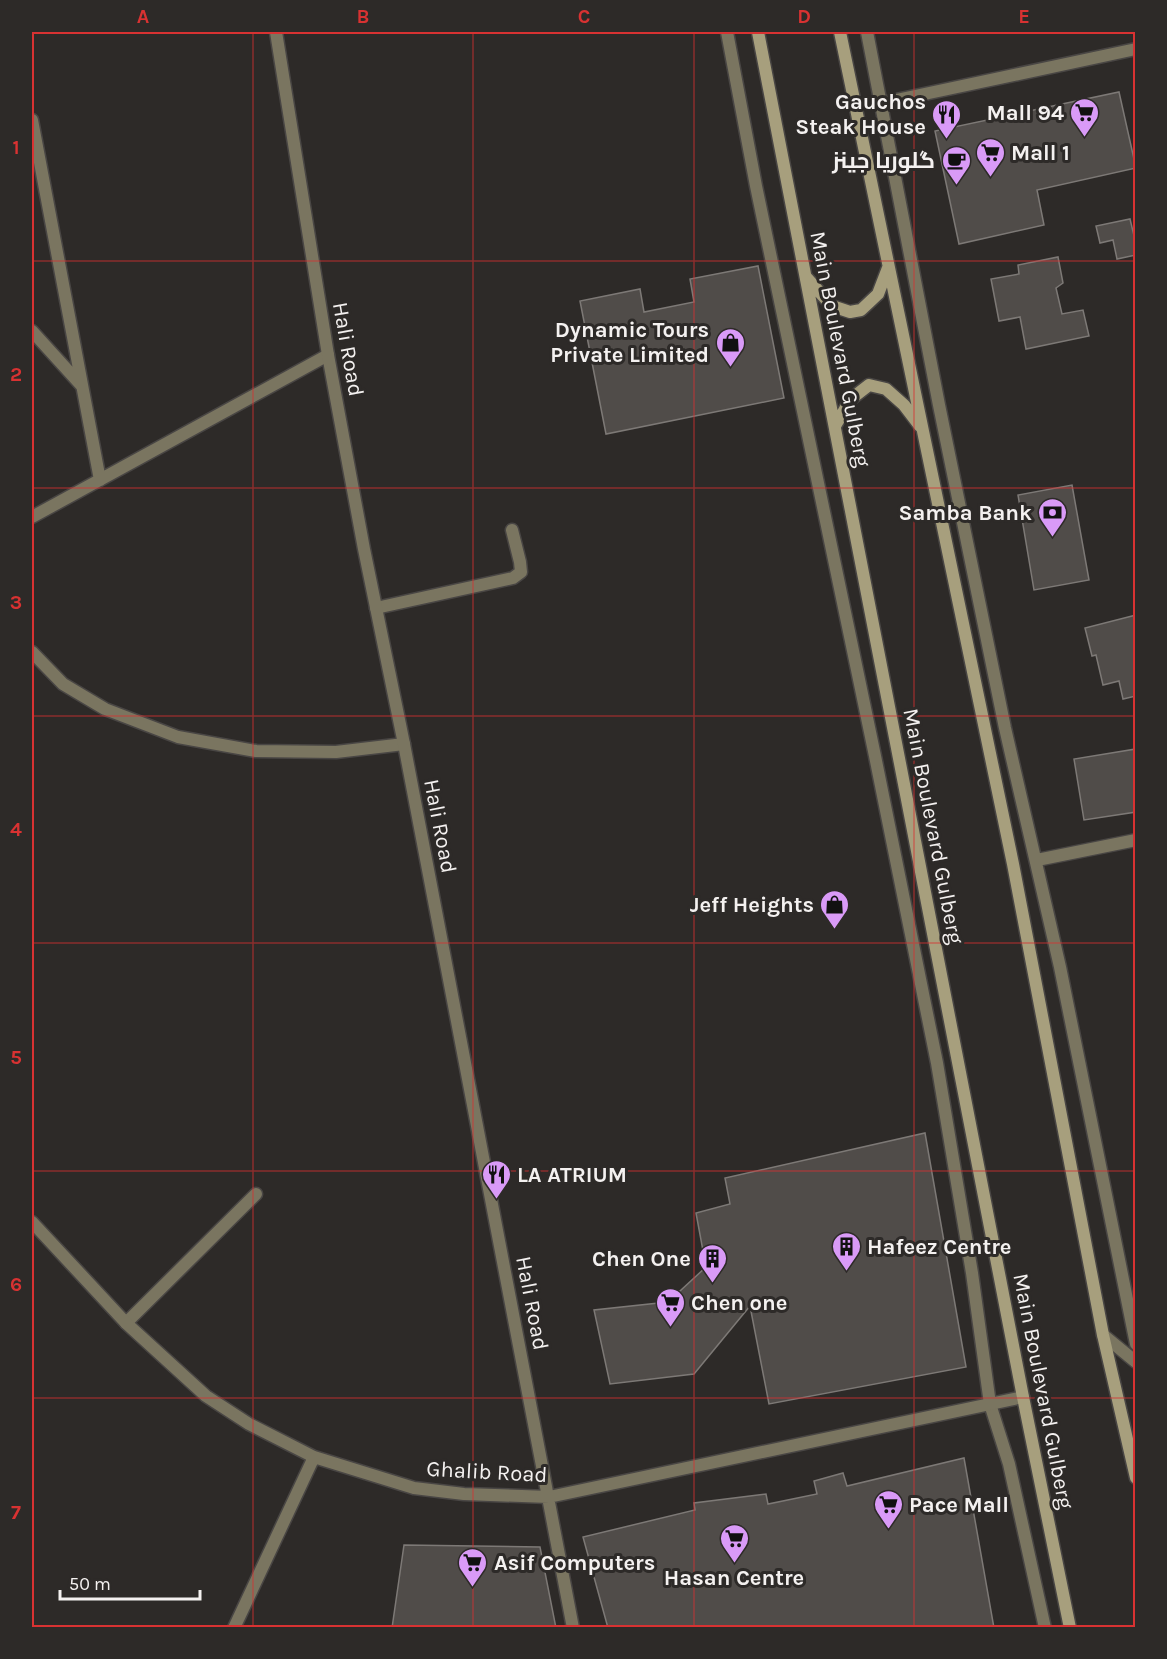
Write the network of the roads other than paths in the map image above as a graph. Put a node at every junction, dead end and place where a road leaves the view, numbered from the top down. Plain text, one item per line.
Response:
1 (276, 32) edge
2 (727, 32) edge
3 (758, 32) edge
4 (840, 32) edge
5 (867, 32) edge
6 (1136, 49) edge
7 (882, 103) junction
8 (32, 120) edge
9 (889, 267) junction
10 (806, 277) junction
11 (32, 331) edge
12 (328, 355) junction
13 (83, 387) junction
14 (835, 426) junction
15 (922, 429) junction
16 (100, 480) junction
17 (32, 517) edge
18 (512, 530) dead end
19 (376, 608) junction
20 (32, 652) edge
21 (404, 744) junction
22 (1136, 840) edge
23 (1036, 860) junction
24 (256, 1194) dead end
25 (32, 1222) edge
26 (126, 1323) junction
27 (1103, 1335) junction
28 (1136, 1344) edge
29 (1136, 1362) edge
30 (1023, 1397) junction
31 (990, 1404) junction
32 (314, 1457) junction
33 (1136, 1478) edge
34 (549, 1497) junction
35 (234, 1628) edge
36 (573, 1628) edge
37 (1045, 1628) edge
38 (1070, 1628) edge

1 - 12 street, Hali Road
2 - 31 street
3 - 10 main road, Main Boulevard Gulberg
4 - 9 main road
5 - 7 street
6 - 7 street
7 - 23 street
8 - 13 street
9 - 10 main road
9 - 15 main road
10 - 14 main road, Main Boulevard Gulberg
11 - 13 street
12 - 16 street
12 - 19 street, Hali Road
13 - 16 street
14 - 15 main road
14 - 30 main road, Main Boulevard Gulberg
15 - 27 main road
16 - 17 street
18 - 19 street
19 - 21 street, Hali Road
20 - 21 street
21 - 34 street, Hali Road
22 - 23 street
23 - 28 street
24 - 26 street
25 - 26 street, Ghalib Road
26 - 32 street, Ghalib Road
27 - 29 street
27 - 33 main road
30 - 31 street, Ghalib Road
30 - 38 main road, Main Boulevard Gulberg
31 - 34 street, Ghalib Road
31 - 37 street
32 - 34 street, Ghalib Road
32 - 35 street
34 - 36 street, Hali Road

